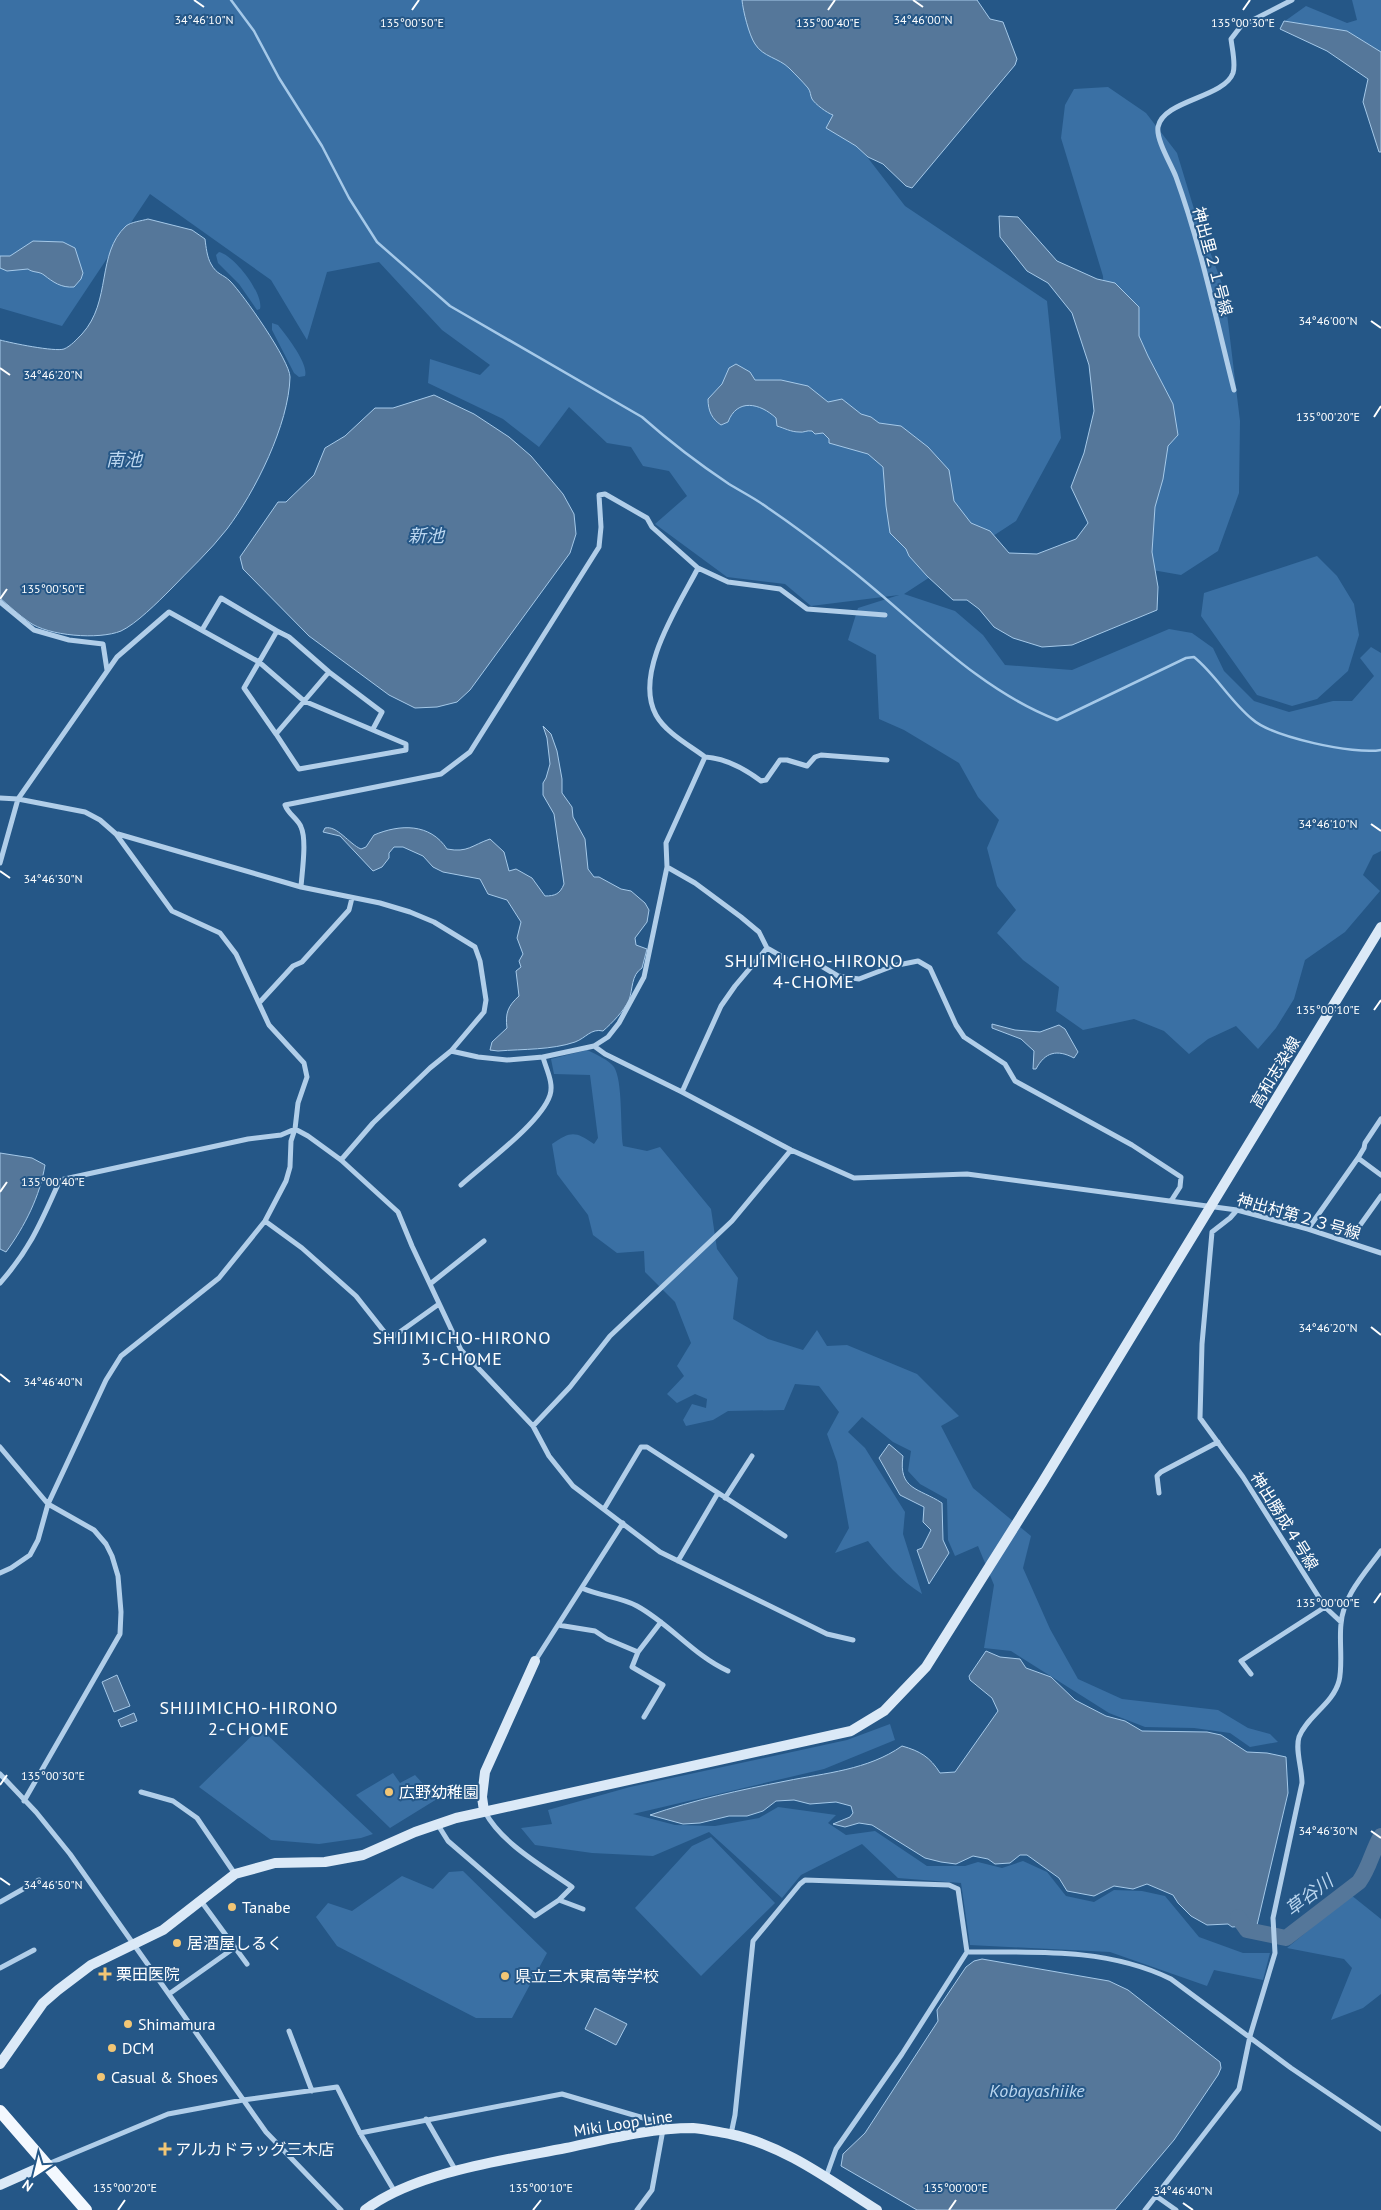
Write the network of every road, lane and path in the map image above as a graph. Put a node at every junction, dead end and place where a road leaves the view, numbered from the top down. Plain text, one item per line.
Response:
1 (1292, 0) edge
2 (1234, 390) dead end
3 (698, 568) junction
4 (0, 602) edge
5 (885, 615) dead end
6 (202, 630) junction
7 (277, 631) junction
8 (259, 662) junction
9 (107, 670) junction
10 (328, 672) junction
11 (304, 701) junction
12 (373, 728) junction
13 (276, 734) junction
14 (705, 758) junction
15 (887, 760) dead end
16 (0, 798) edge
17 (18, 799) junction
18 (116, 834) junction
19 (0, 863) edge
20 (667, 867) junction
21 (301, 888) junction
22 (352, 898) junction
23 (1381, 927) edge
24 (768, 948) junction
25 (259, 1003) junction
26 (594, 1046) junction
27 (451, 1051) junction
28 (543, 1058) junction
29 (682, 1092) junction
30 (1381, 1119) edge
31 (295, 1129) junction
32 (791, 1150) junction
33 (1358, 1158) junction
34 (341, 1160) junction
35 (1381, 1175) edge
36 (461, 1185) dead end
37 (1381, 1196) edge
38 (1171, 1201) junction
39 (1210, 1207) junction
40 (1237, 1210) junction
41 (265, 1221) junction
42 (1308, 1228) junction
43 (484, 1241) dead end
44 (1348, 1242) junction
45 (1381, 1253) edge
46 (0, 1282) edge
47 (430, 1284) junction
48 (439, 1304) junction
49 (533, 1426) junction
50 (1218, 1442) junction
51 (0, 1447) edge
52 (752, 1456) dead end
53 (718, 1493) junction
54 (1159, 1493) dead end
55 (725, 1498) junction
56 (48, 1504) junction
57 (604, 1509) junction
58 (623, 1523) junction
59 (786, 1536) dead end
60 (1381, 1551) edge
61 (678, 1561) junction
62 (0, 1573) edge
63 (582, 1588) junction
64 (1325, 1607) junction
65 (661, 1622) junction
66 (1341, 1622) junction
67 (558, 1625) junction
68 (853, 1640) dead end
69 (638, 1652) junction
70 (536, 1662) joint
71 (728, 1671) dead end
72 (1251, 1674) dead end
73 (644, 1717) dead end
74 (0, 1774) edge
75 (141, 1792) dead end
76 (24, 1801) junction
77 (484, 1810) junction
78 (437, 1824) junction
79 (235, 1874) junction
80 (39, 1880) dead end
81 (560, 1900) junction
82 (200, 1901) junction
83 (0, 1902) edge
84 (583, 1909) dead end
85 (134, 1945) junction
86 (234, 1948) junction
87 (34, 1950) dead end
88 (967, 1952) junction
89 (247, 1964) dead end
90 (0, 1968) edge
91 (169, 1994) junction
92 (289, 2031) dead end
93 (1250, 2036) junction
94 (0, 2064) edge
95 (312, 2091) junction
96 (243, 2100) junction
97 (0, 2111) edge
98 (426, 2119) junction
99 (1381, 2129) edge
100 (664, 2130) junction
101 (360, 2133) junction
102 (732, 2134) junction
103 (45, 2165) junction
104 (457, 2171) junction
105 (826, 2178) junction
106 (0, 2185) edge
107 (395, 2192) junction
108 (1156, 2196) junction
109 (86, 2210) edge
110 (341, 2210) edge
111 (365, 2210) edge
112 (637, 2210) edge
113 (877, 2210) edge
114 (1145, 2210) edge
115 (1176, 2210) edge

1 - 2 street, 神出里２１号線
3 - 5 street
3 - 14 street
3 - 21 street
4 - 9 street
6 - 7 street
6 - 8 street
6 - 9 street
7 - 8 street
7 - 10 street
8 - 11 street
8 - 13 street
9 - 17 street
10 - 11 street
10 - 12 street
11 - 12 street
11 - 13 street
12 - 13 street
14 - 15 street
14 - 20 street
16 - 17 street
17 - 18 street
17 - 19 street
18 - 21 street
18 - 25 street
20 - 24 street
20 - 26 street
21 - 22 street
22 - 25 street
22 - 27 street
23 - 39 street, 高和志染線
24 - 29 street
24 - 38 street
25 - 31 street
26 - 28 street
26 - 29 street, 神出村第２３号線
27 - 28 street
27 - 34 street
28 - 36 street
29 - 32 street, 神出村第２３号線
30 - 33 street
31 - 34 street
31 - 41 street
31 - 46 street
32 - 38 street, 神出村第２３号線
32 - 49 street
33 - 35 street
33 - 42 street
34 - 47 street
37 - 44 street
38 - 39 street, 神出村第２３号線
39 - 40 street, 神出村第２３号線
39 - 77 street, 高和志染線
40 - 42 street, 神出村第２３号線
40 - 50 street, 神出勝成４号線
41 - 48 street
41 - 56 street
42 - 44 street, 神出村第２３号線
43 - 47 street
44 - 45 street, 神出村第２３号線
47 - 48 street
48 - 49 street
49 - 57 street
50 - 54 street
50 - 64 street, 神出勝成４号線
51 - 56 street
52 - 55 street
53 - 55 street
53 - 57 street
53 - 61 street
55 - 59 street
56 - 62 street
56 - 76 street
57 - 58 street
58 - 61 street
58 - 63 street
60 - 66 street
61 - 68 street
63 - 65 street
63 - 67 street
64 - 66 street, 神出勝成４号線
64 - 72 street
65 - 69 street
65 - 71 street
66 - 93 street
67 - 69 street
67 - 70 street
69 - 73 street
70 - 77 street
74 - 76 street
75 - 79 street
76 - 85 street
77 - 78 street, 高和志染線
77 - 81 street
78 - 79 street, 高和志染線
78 - 81 street
79 - 82 street
80 - 83 street
81 - 84 street
82 - 85 street
82 - 86 street
85 - 91 street
85 - 94 street
86 - 89 street
86 - 91 street
87 - 90 street
88 - 93 street
88 - 102 street
88 - 105 street
91 - 96 street
92 - 95 street
93 - 99 street
93 - 108 street
95 - 96 street
95 - 101 street
96 - 103 street
96 - 110 street
97 - 103 main road
98 - 100 street
98 - 101 street
98 - 104 street
100 - 102 street, Miki Loop Line
100 - 104 street, Miki Loop Line
100 - 112 street
101 - 107 street
102 - 105 street, Miki Loop Line
103 - 106 street
103 - 109 main road
104 - 107 street, Miki Loop Line
105 - 113 street, Miki Loop Line
107 - 111 street, Miki Loop Line
108 - 114 street
108 - 115 street

